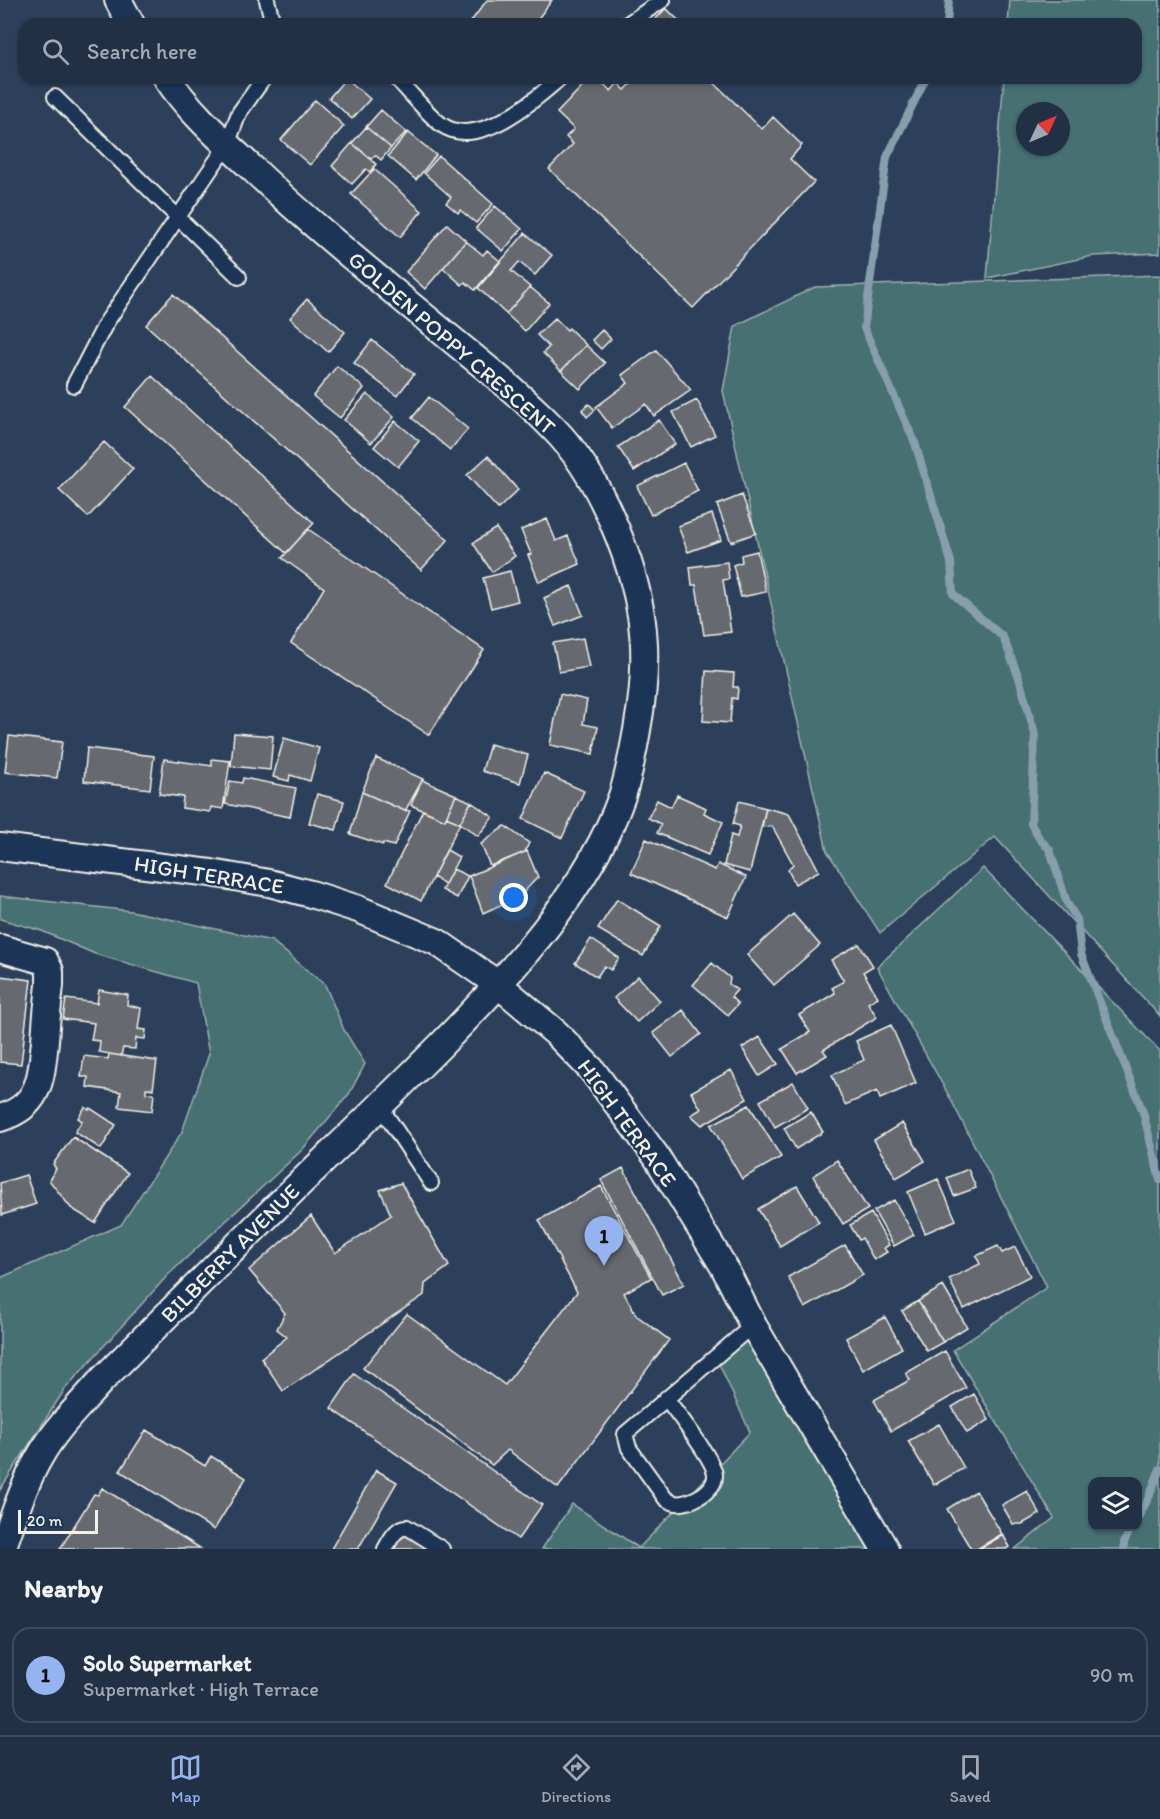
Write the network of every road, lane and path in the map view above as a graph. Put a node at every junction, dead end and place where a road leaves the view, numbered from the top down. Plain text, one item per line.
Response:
1 (118, 0) edge
2 (267, 0) edge
3 (663, 0) edge
4 (128, 18) edge
5 (272, 18) edge
6 (636, 18) edge
7 (172, 84) edge
8 (260, 84) edge
9 (402, 84) edge
10 (553, 84) edge
11 (55, 97) dead end
12 (227, 145) junction
13 (177, 218) junction
14 (239, 277) dead end
15 (74, 385) dead end
16 (0, 847) edge
17 (0, 948) edge
18 (499, 985) junction
19 (380, 1106) junction
20 (0, 1118) edge
21 (431, 1183) dead end
22 (753, 1326) junction
23 (666, 1398) junction
24 (2, 1549) edge
25 (385, 1549) edge
26 (442, 1549) edge
27 (885, 1549) edge

1 - 4 street
2 - 5 lane
3 - 6 lane
7 - 12 street, GOLDEN POPPY CRESCENT
8 - 12 lane
9 - 10 lane
11 - 13 lane
12 - 13 lane
12 - 18 street, GOLDEN POPPY CRESCENT
13 - 14 lane
13 - 15 lane
16 - 18 street, HIGH TERRACE
17 - 20 street
18 - 19 street, BILBERRY AVENUE
18 - 22 street, HIGH TERRACE
19 - 21 lane
19 - 24 street, BILBERRY AVENUE
22 - 23 lane
22 - 27 street, HIGH TERRACE
23 - 23 lane
25 - 26 lane

